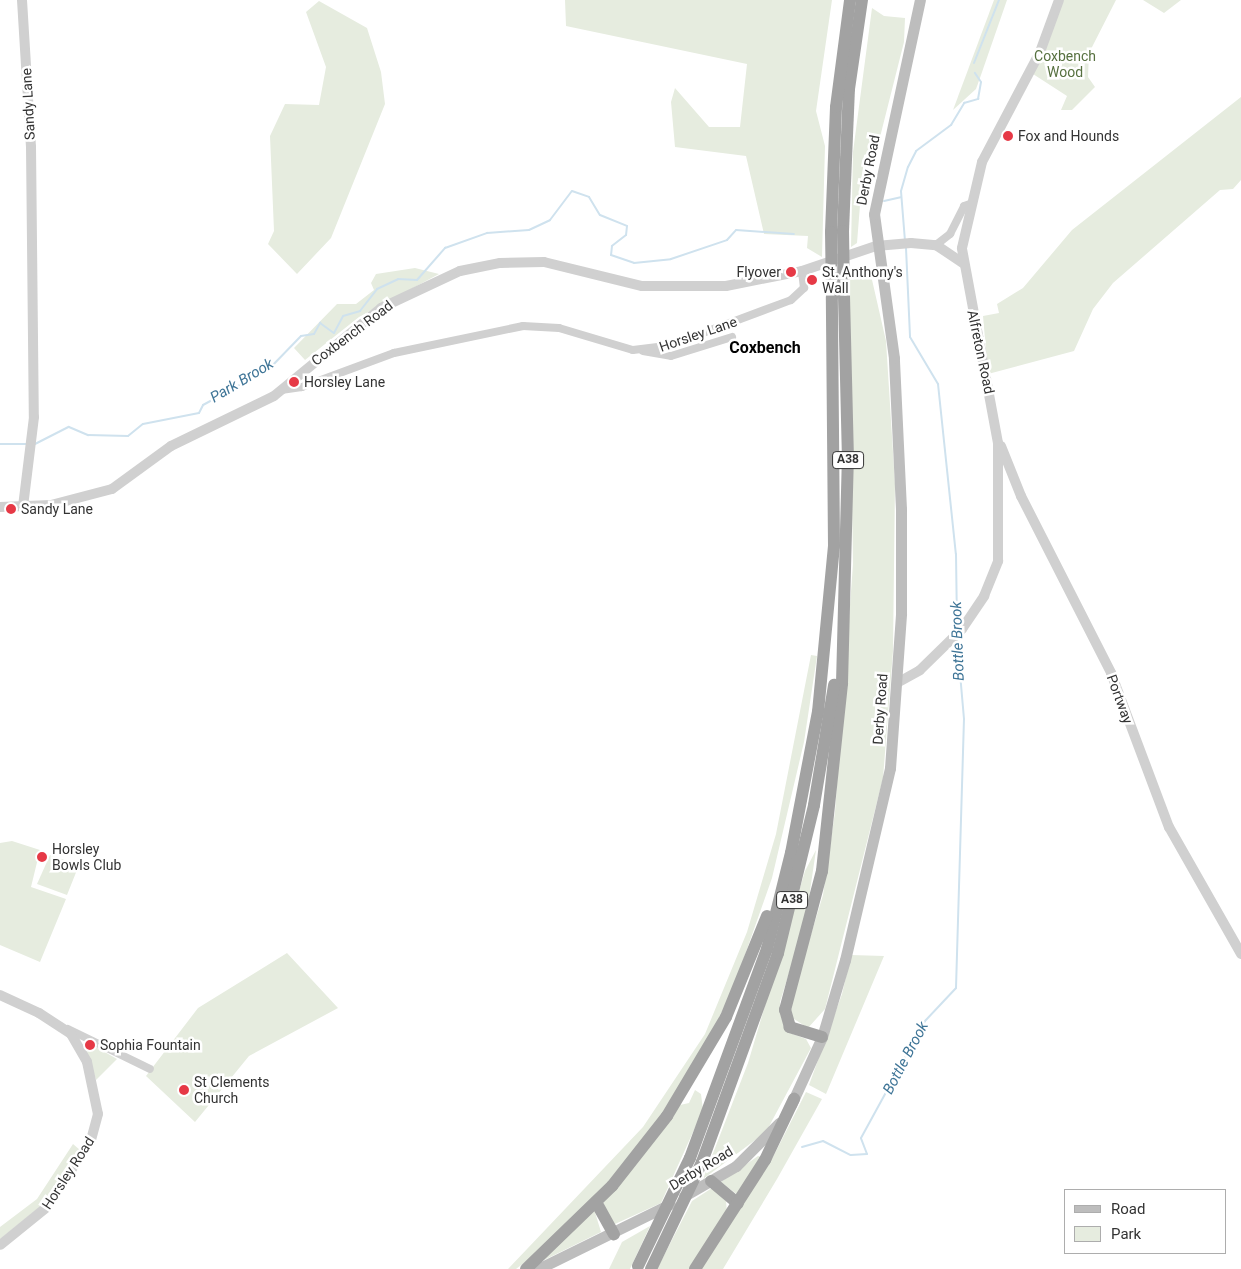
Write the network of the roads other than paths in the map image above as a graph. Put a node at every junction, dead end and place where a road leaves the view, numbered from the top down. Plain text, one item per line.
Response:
1 (22, 0) edge
2 (850, 0) edge
3 (862, 0) edge
4 (920, 0) edge
5 (1058, 0) edge
6 (970, 204) junction
7 (837, 231) junction
8 (936, 245) junction
9 (876, 246) junction
10 (963, 263) junction
11 (802, 272) junction
12 (838, 296) junction
13 (732, 337) dead end
14 (643, 351) junction
15 (282, 390) junction
16 (998, 443) junction
17 (0, 507) edge
18 (23, 507) junction
19 (842, 626) junction
20 (897, 683) junction
21 (818, 712) junction
22 (1241, 954) edge
23 (0, 995) edge
24 (66, 1029) junction
25 (822, 1037) junction
26 (150, 1069) dead end
27 (794, 1099) junction
28 (696, 1160) junction
29 (711, 1181) junction
30 (596, 1202) junction
31 (738, 1204) junction
32 (614, 1234) junction
33 (0, 1245) edge
34 (642, 1268) edge
35 (526, 1269) edge
36 (538, 1269) edge
37 (695, 1269) edge

1 - 18 street, Sandy Lane
2 - 7 highway, A38
3 - 7 highway, A38
4 - 9 main road, Derby Road
5 - 6 street, Alfreton Road
6 - 8 street
6 - 10 street, Alfreton Road
7 - 12 highway, A38, bridge
8 - 9 street, Coxbench Road
8 - 10 street
9 - 11 street, Coxbench Road
9 - 20 main road, Derby Road
10 - 16 street, Alfreton Road
11 - 14 street, Horsley Lane
11 - 15 street, Coxbench Road
12 - 19 highway, A38
12 - 21 highway, A38
13 - 14 street
14 - 15 street, Horsley Lane
15 - 18 street, Coxbench Road
16 - 20 street, Alfreton Road
16 - 22 street, Portway
17 - 18 street, Coxbench Road
19 - 25 highway
19 - 28 highway, A38
20 - 25 main road, Derby Road
21 - 28 highway, A38
21 - 30 highway
23 - 24 street
24 - 26 street
24 - 33 street, Horsley Road
25 - 27 main road, Derby Road
27 - 29 main road, Derby Road
27 - 31 highway
28 - 34 highway, A38, bridge
29 - 31 highway
29 - 32 main road, Derby Road
30 - 32 highway
30 - 35 highway
31 - 37 highway
32 - 36 main road, Derby Road

